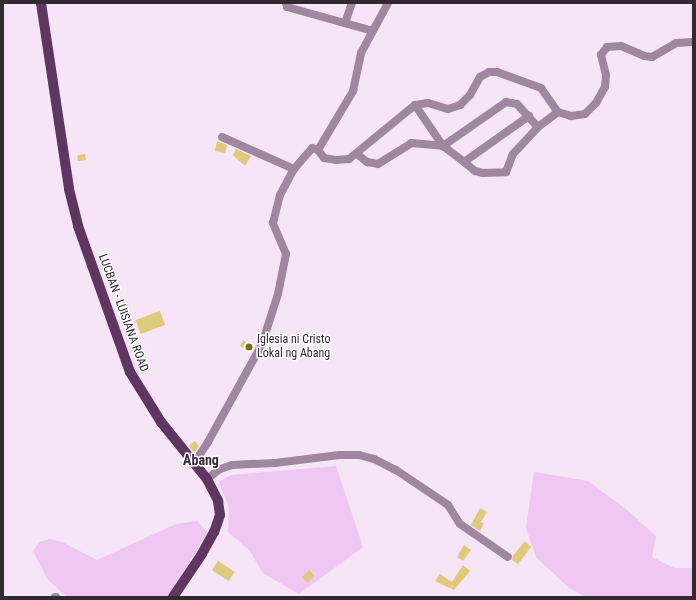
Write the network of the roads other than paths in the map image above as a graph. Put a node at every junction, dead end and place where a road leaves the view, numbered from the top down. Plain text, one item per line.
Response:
1 (41, 3) edge
2 (286, 3) edge
3 (352, 3) edge
4 (388, 3) edge
5 (345, 23) junction
6 (373, 31) junction
7 (693, 42) edge
8 (415, 105) junction
9 (558, 112) junction
10 (529, 116) junction
11 (538, 127) junction
12 (222, 137) dead end
13 (443, 146) junction
14 (318, 150) junction
15 (356, 154) junction
16 (464, 162) junction
17 (294, 169) junction
18 (194, 462) junction
19 (207, 479) junction
20 (508, 557) dead end
21 (173, 597) edge

1 - 18 main road, LUCBAN - LUISIANA ROAD
2 - 5 street
3 - 5 street
4 - 6 street
5 - 6 street
6 - 14 street
7 - 9 street
8 - 9 street
8 - 13 street
8 - 15 street
9 - 11 street
10 - 11 street
10 - 13 street
10 - 16 street
11 - 16 street
12 - 17 street
13 - 15 street
13 - 16 street
14 - 15 street
14 - 17 street
17 - 18 street
18 - 19 main road, LUCBAN - LUISIANA ROAD
19 - 20 street
19 - 21 main road, LUCBAN - LUISIANA ROAD

